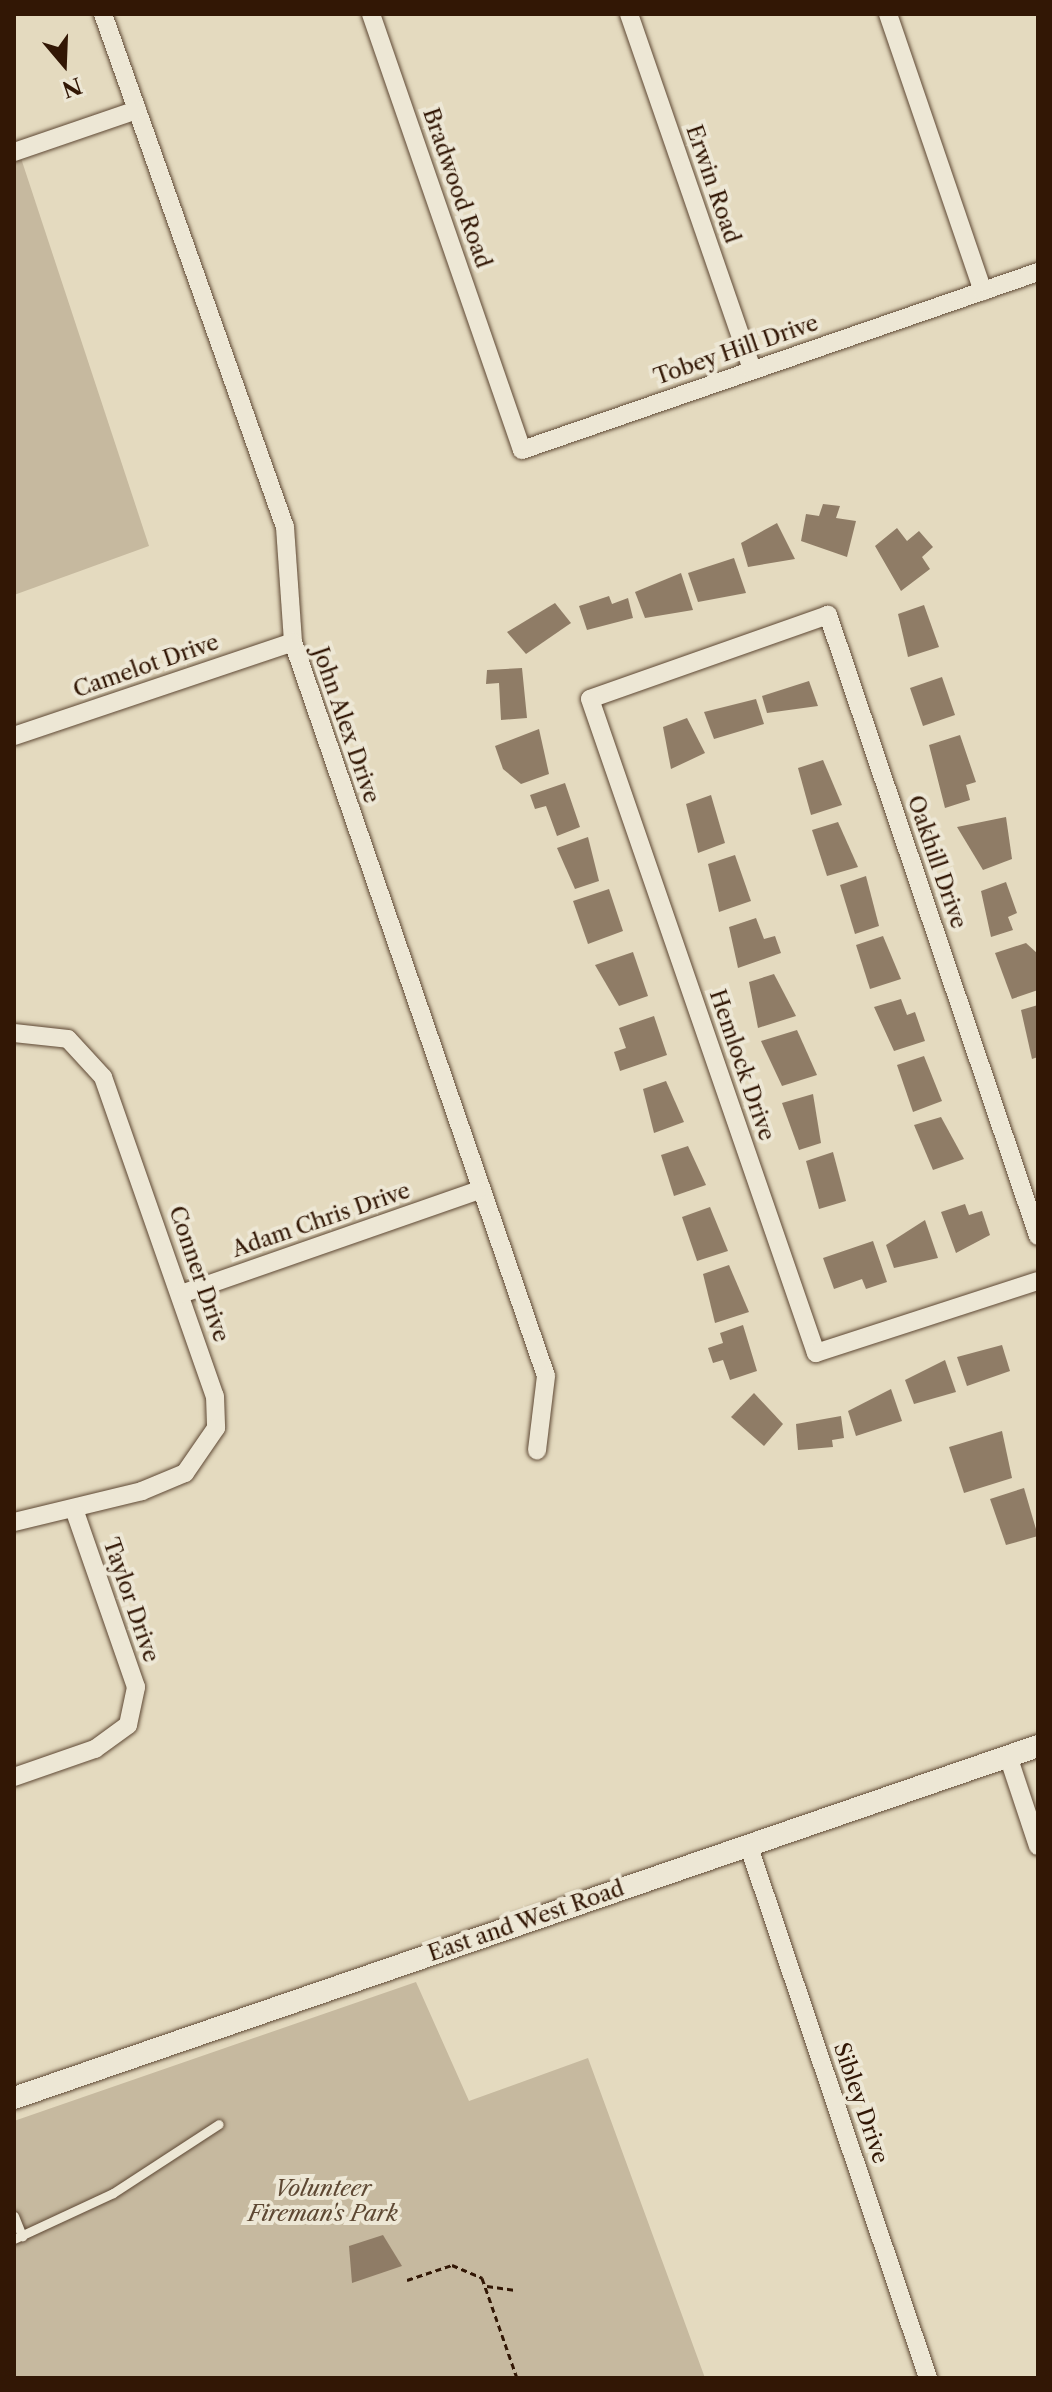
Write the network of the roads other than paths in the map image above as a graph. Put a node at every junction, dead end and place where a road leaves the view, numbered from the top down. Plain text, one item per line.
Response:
1 (103, 14) edge
2 (371, 14) edge
3 (629, 14) edge
4 (888, 14) edge
5 (137, 110) junction
6 (14, 152) edge
7 (1038, 272) edge
8 (983, 291) junction
9 (752, 370) junction
10 (497, 377) joint
11 (293, 642) junction
12 (716, 654) joint
13 (14, 736) edge
14 (14, 1033) edge
15 (477, 1191) junction
16 (1038, 1236) edge
17 (1038, 1281) edge
18 (181, 1294) junction
19 (537, 1450) dead end
20 (74, 1509) junction
21 (14, 1522) edge
22 (1038, 1746) edge
23 (1008, 1756) junction
24 (14, 1777) edge
25 (748, 1844) junction
26 (1038, 1846) edge
27 (14, 2098) edge
28 (219, 2124) dead end
29 (14, 2216) edge
30 (18, 2238) edge
31 (928, 2378) edge

1 - 5 street, John Alex Drive
2 - 10 street, Bradwood Road
3 - 9 street, Erwin Road
4 - 8 street
5 - 6 street
5 - 11 street, John Alex Drive
7 - 8 street, Tobey Hill Drive
8 - 9 street, Tobey Hill Drive
9 - 10 street, Tobey Hill Drive
11 - 13 street, Camelot Drive
11 - 15 street, John Alex Drive
12 - 16 street, Oakhill Drive
12 - 17 street, Hemlock Drive
14 - 18 street, Conner Drive
15 - 18 street, Adam Chris Drive
15 - 19 street, John Alex Drive
18 - 20 street, Conner Drive
20 - 21 street, Conner Drive
20 - 24 street, Taylor Drive
22 - 23 street, East and West Road
23 - 25 street, East and West Road
23 - 26 street
25 - 27 street, East and West Road
25 - 31 street, Sibley Drive
28 - 30 lane
29 - 30 lane

